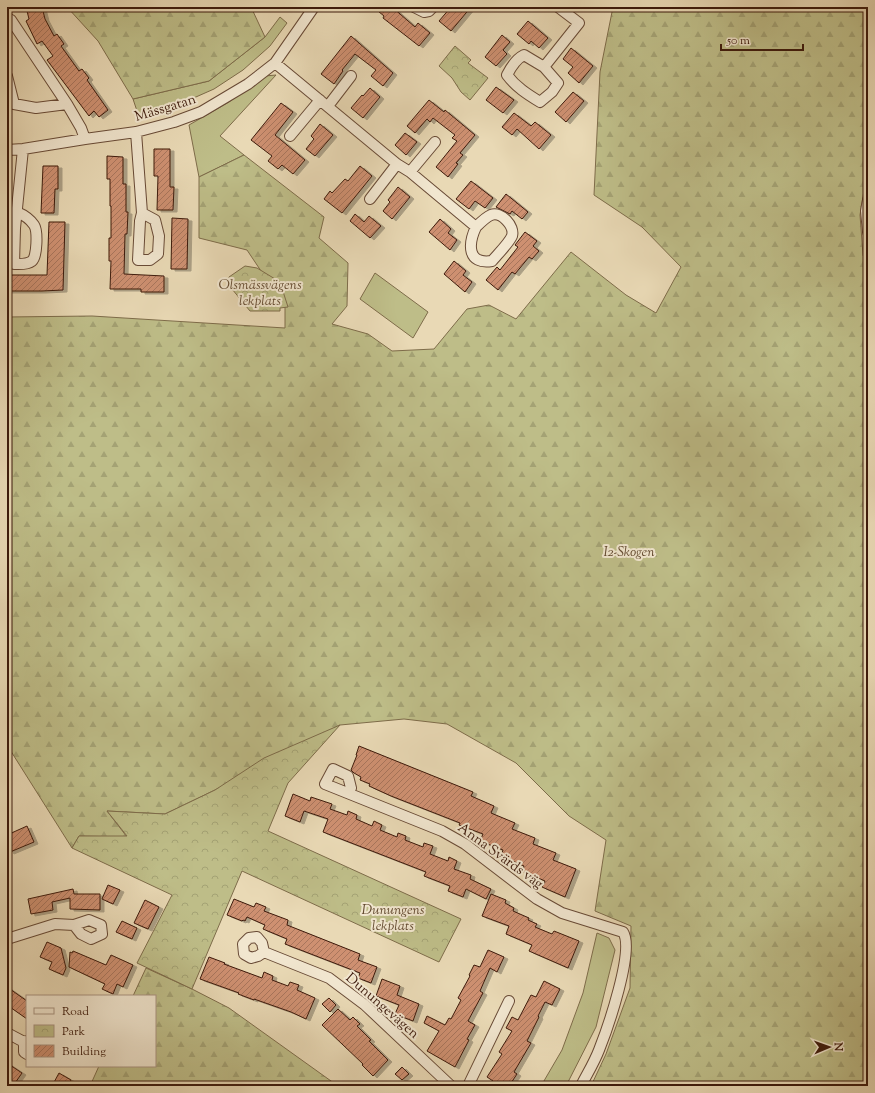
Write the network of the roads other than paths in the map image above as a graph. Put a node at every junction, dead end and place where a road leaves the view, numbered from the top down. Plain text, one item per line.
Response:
1 (314, 7) edge
2 (414, 7) edge
3 (433, 7) edge
4 (558, 7) edge
5 (7, 18) edge
6 (275, 63) junction
7 (544, 67) junction
8 (7, 76) edge
9 (351, 76) dead end
10 (324, 103) junction
11 (67, 104) junction
12 (136, 132) junction
13 (290, 136) dead end
14 (85, 139) junction
15 (435, 142) dead end
16 (7, 150) edge
17 (23, 150) junction
18 (397, 164) junction
19 (410, 172) junction
20 (370, 200) dead end
21 (868, 200) edge
22 (17, 212) junction
23 (142, 213) dead end
24 (476, 227) junction
25 (868, 232) edge
26 (349, 793) dead end
27 (74, 925) dead end
28 (7, 939) edge
29 (264, 952) dead end
30 (509, 1001) dead end
31 (7, 1032) edge
32 (25, 1042) edge
33 (26, 1053) edge
34 (451, 1086) edge
35 (468, 1086) edge
36 (581, 1086) edge

1 - 6 street, Mässgatan
2 - 3 street
4 - 7 street
5 - 11 street
6 - 10 street
6 - 12 street, Mässgatan
7 - 7 street
8 - 11 street
9 - 10 street
10 - 13 street
10 - 18 street
11 - 14 street
12 - 14 street, Mässgatan
12 - 23 street
14 - 17 street, Mässgatan
15 - 19 street
16 - 17 street, Mässgatan
17 - 22 street
18 - 19 street
18 - 20 street
19 - 24 street
21 - 25 street
22 - 22 street
24 - 24 street
26 - 36 street, Anna Svärds väg
27 - 28 street
29 - 34 street, Dunungevägen
30 - 35 street
31 - 32 street
32 - 33 street

